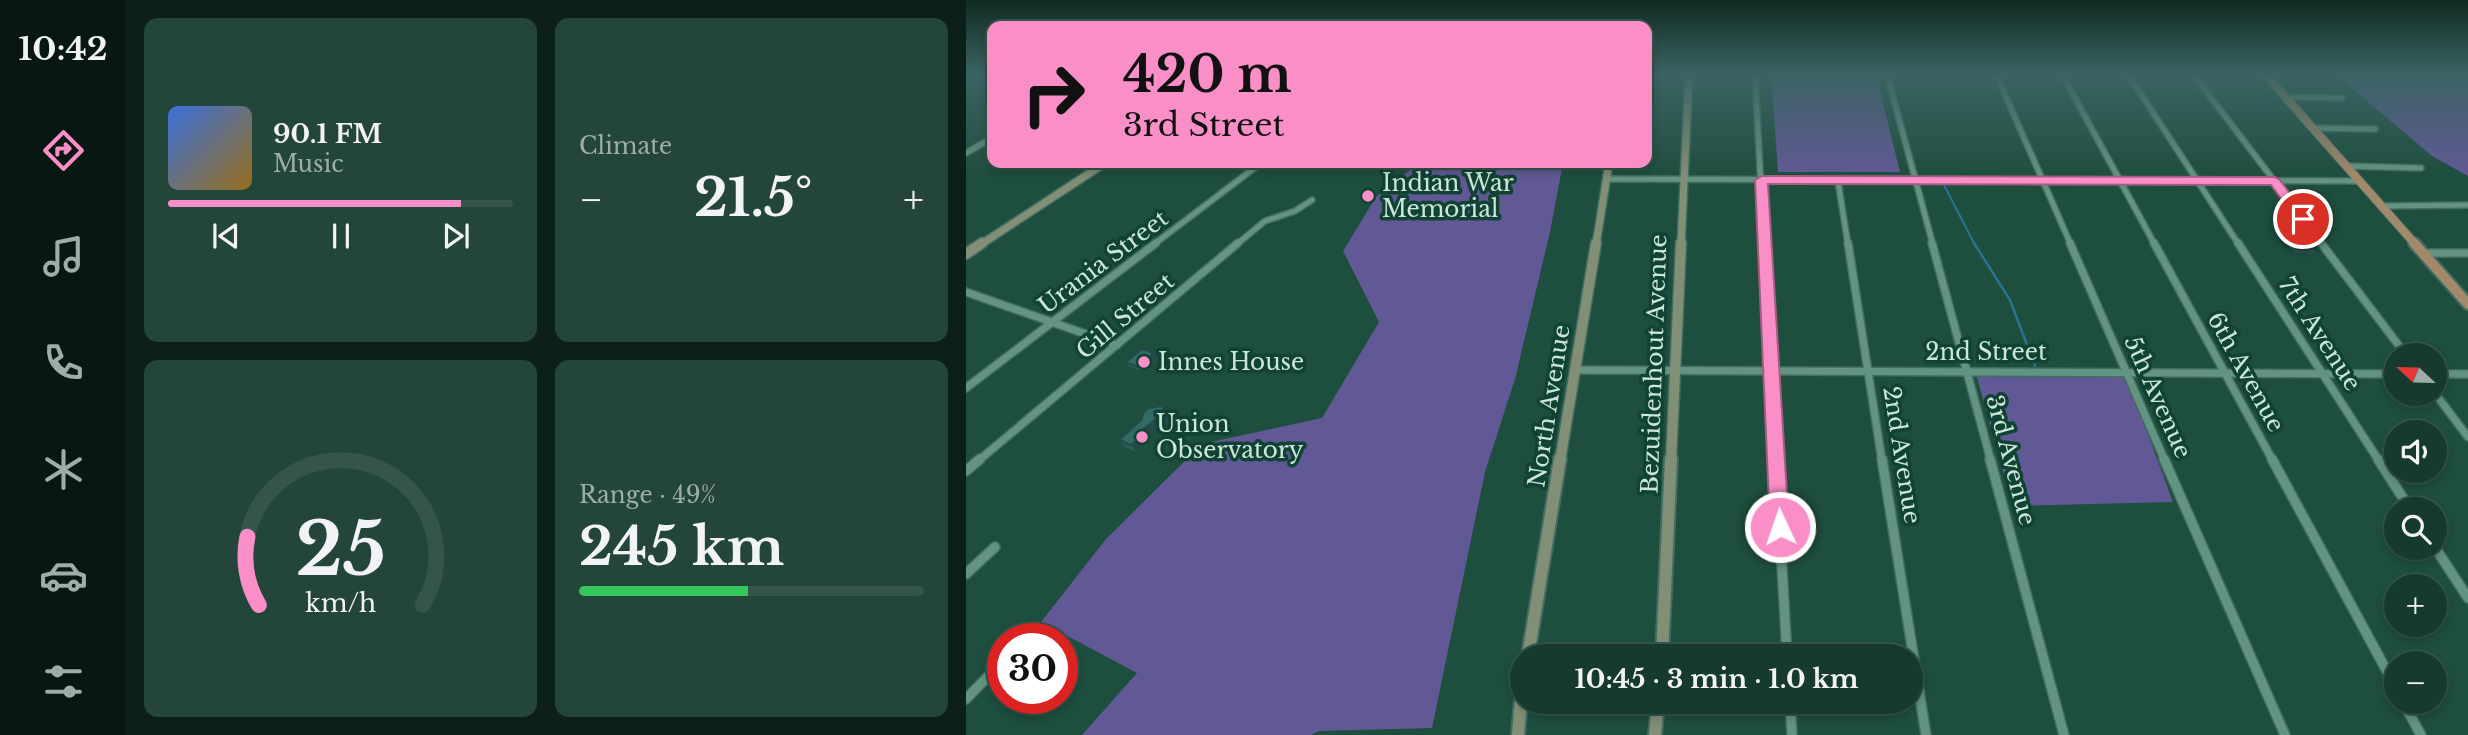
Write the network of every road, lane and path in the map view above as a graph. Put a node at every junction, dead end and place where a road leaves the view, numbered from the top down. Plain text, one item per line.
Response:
1 (1687, 108) edge
2 (1757, 108) edge
3 (1896, 108) edge
4 (2011, 108) edge
5 (2081, 108) edge
6 (2150, 108) edge
7 (2219, 108) edge
8 (2296, 108) edge
9 (2313, 128) junction
10 (2375, 129) dead end
11 (987, 141) edge
12 (966, 153) edge
13 (2347, 166) junction
14 (1097, 168) edge
15 (1254, 168) edge
16 (1608, 168) edge
17 (2421, 168) dead end
18 (1606, 179) junction
19 (1682, 180) junction
20 (1762, 180) junction
21 (1838, 181) junction
22 (1915, 181) junction
23 (2042, 181) junction
24 (2120, 181) junction
25 (2198, 181) junction
26 (2275, 181) junction
27 (2360, 181) junction
28 (1312, 200) dead end
29 (2468, 205) edge
30 (2382, 206) junction
31 (2424, 253) junction
32 (2468, 253) edge
33 (966, 254) edge
34 (966, 292) edge
35 (2467, 301) edge
36 (1053, 322) junction
37 (2397, 343) edge
38 (1117, 345) junction
39 (1577, 370) junction
40 (1674, 371) junction
41 (1771, 371) junction
42 (1869, 371) junction
43 (1967, 371) junction
44 (2126, 372) junction
45 (2224, 373) junction
46 (2322, 373) junction
47 (2384, 374) edge
48 (2447, 374) edge
49 (2468, 374) edge
50 (966, 388) edge
51 (2445, 406) edge
52 (2468, 437) edge
53 (966, 471) edge
54 (2402, 497) edge
55 (995, 547) dead end
56 (2443, 560) edge
57 (966, 574) edge
58 (2468, 598) edge
59 (1530, 644) edge
60 (1662, 644) edge
61 (1786, 644) edge
62 (2384, 666) edge
63 (987, 677) edge
64 (966, 699) edge
65 (1520, 714) edge
66 (1657, 714) edge
67 (1791, 714) edge
68 (2410, 714) edge
69 (1518, 735) edge
70 (1656, 735) edge
71 (1792, 735) edge
72 (1926, 735) edge
73 (2064, 735) edge
74 (2285, 735) edge
75 (2421, 735) edge

1 - 19 street, Bezuidenhout Avenue
2 - 20 street
3 - 22 street, 3rd Avenue
4 - 23 street, 5th Avenue
5 - 24 street, 6th Avenue
6 - 25 street, 7th Avenue
7 - 26 street
8 - 9 main road
9 - 10 street
9 - 13 main road
11 - 12 street
13 - 17 street
13 - 27 main road
14 - 33 street
15 - 36 street, Urania Street
16 - 18 street, North Avenue
18 - 19 street
18 - 39 street, North Avenue
19 - 20 street
19 - 40 street, Bezuidenhout Avenue
20 - 21 street
20 - 41 street
21 - 22 street
21 - 42 street, 2nd Avenue
22 - 23 street
22 - 43 street, 3rd Avenue
23 - 24 street
23 - 44 street, 5th Avenue
24 - 25 street
24 - 45 street, 6th Avenue
25 - 26 street
25 - 46 street, 7th Avenue
26 - 27 street
26 - 37 street
27 - 30 main road
28 - 38 street, Gill Street
29 - 30 street
30 - 31 main road
31 - 32 street
31 - 35 main road
34 - 36 street
36 - 38 street
36 - 50 street, Urania Street
38 - 53 street, Gill Street
39 - 40 street, 2nd Street
39 - 59 street, North Avenue
40 - 41 street, 2nd Street
40 - 60 street, Bezuidenhout Avenue
41 - 42 street, 2nd Street
41 - 61 street
42 - 43 street, 2nd Street
42 - 72 street, 2nd Avenue
43 - 44 street, 2nd Street
43 - 73 street, 3rd Avenue
44 - 45 street, 2nd Street
44 - 74 street, 5th Avenue
45 - 46 street, 2nd Street
45 - 62 street, 6th Avenue
46 - 47 street, 2nd Street
46 - 54 street, 7th Avenue
48 - 49 street
51 - 52 street
55 - 57 street
56 - 58 street
63 - 64 street
65 - 69 street
66 - 70 street
67 - 71 street
68 - 75 street

